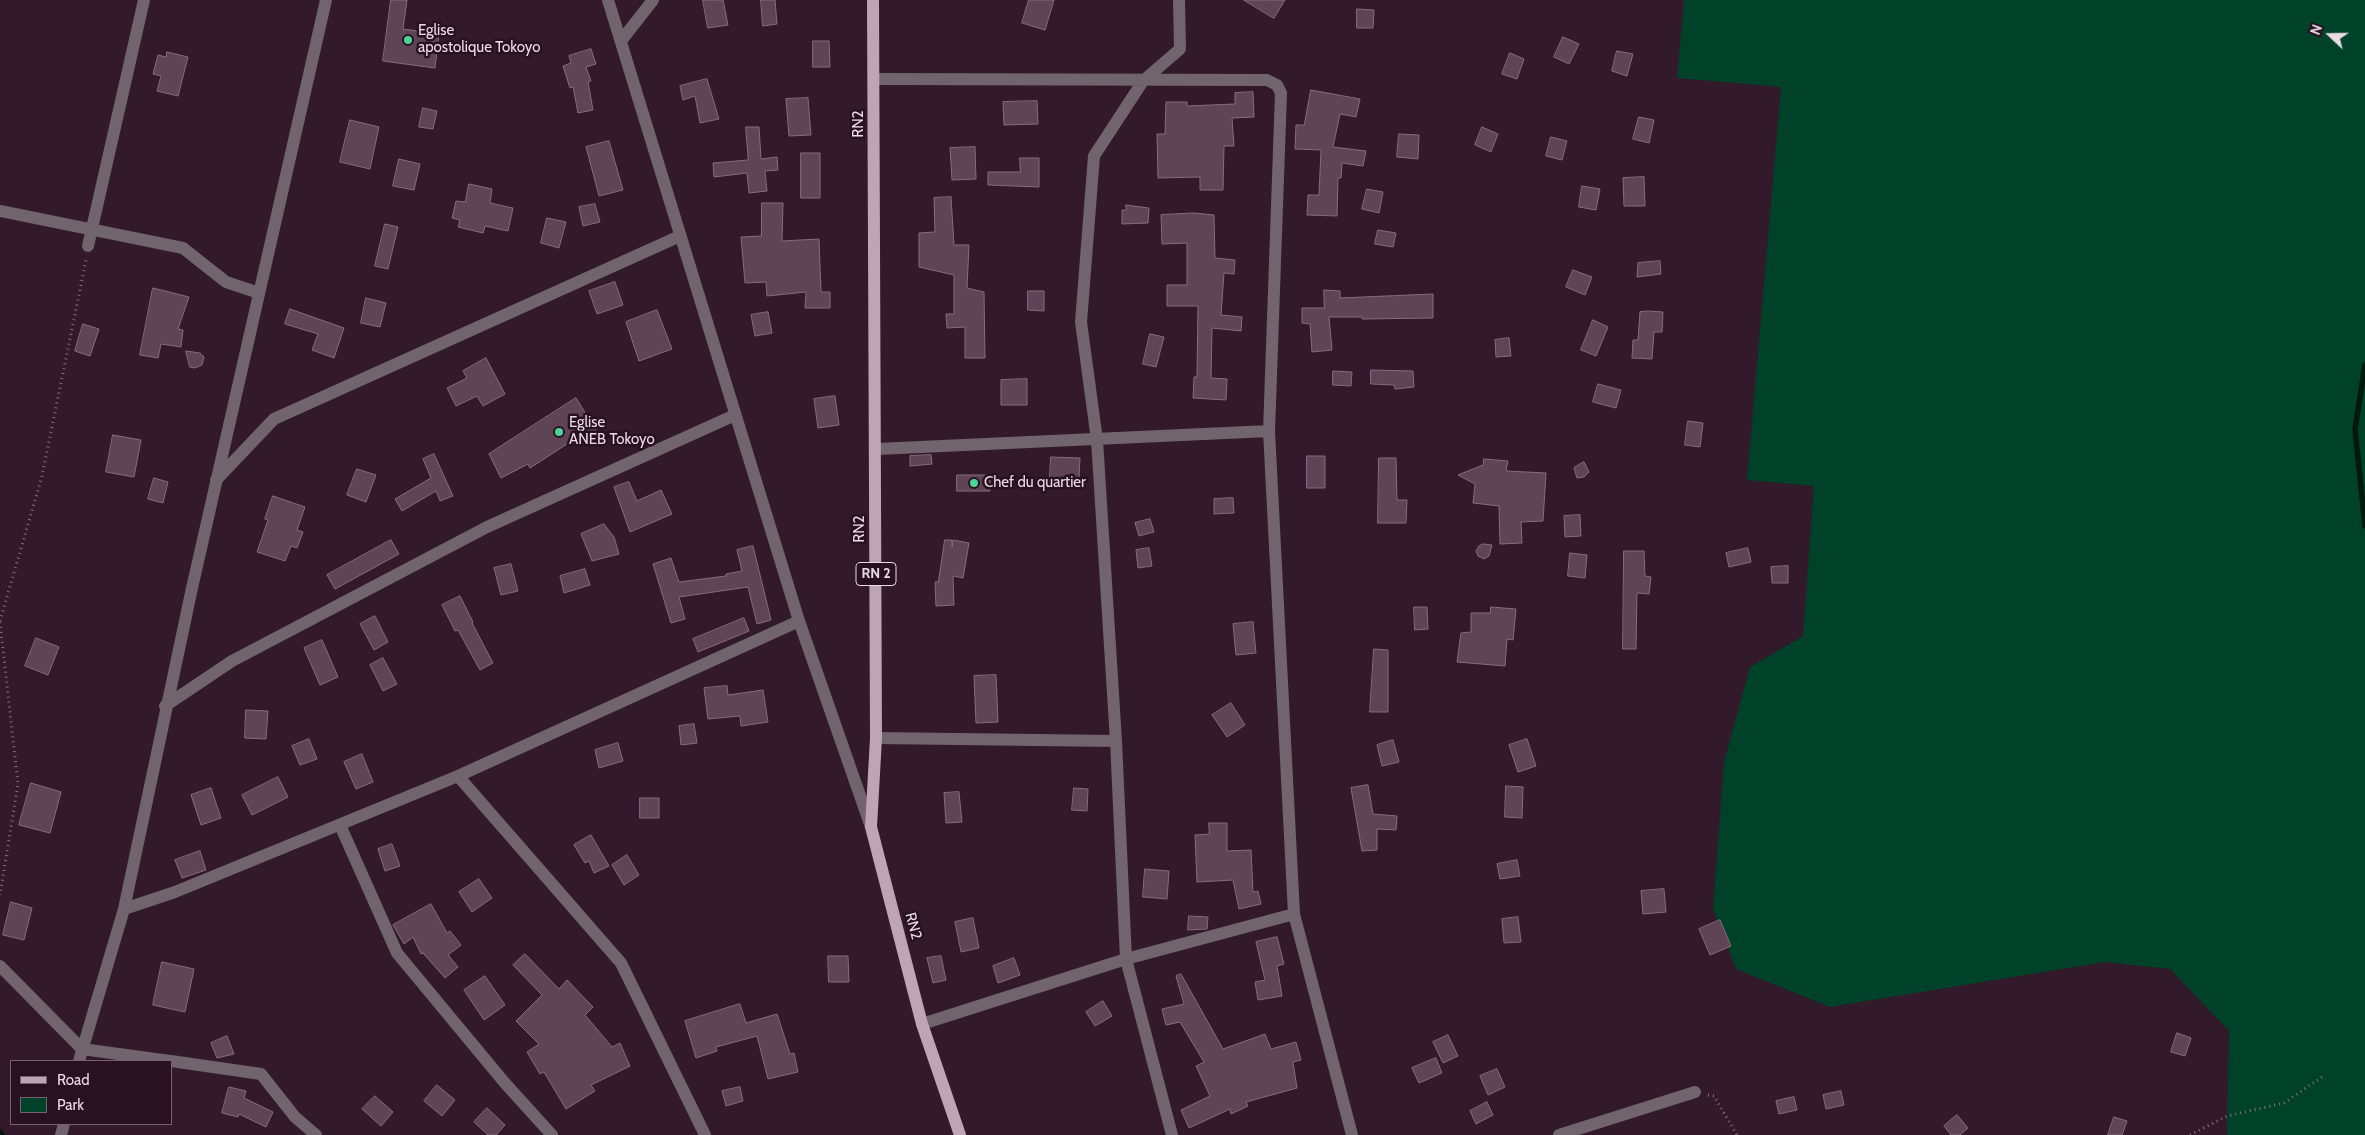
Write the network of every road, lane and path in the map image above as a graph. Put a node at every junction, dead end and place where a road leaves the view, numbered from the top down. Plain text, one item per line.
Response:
1 (144, 0) edge
2 (326, 0) edge
3 (608, 0) edge
4 (653, 0) edge
5 (873, 0) edge
6 (1179, 0) edge
7 (621, 41) junction
8 (875, 79) junction
9 (1143, 81) junction
10 (0, 211) edge
11 (92, 231) junction
12 (680, 236) junction
13 (88, 246) joint
14 (259, 293) junction
15 (735, 415) junction
16 (1270, 430) junction
17 (1098, 440) junction
18 (876, 449) junction
19 (216, 480) junction
20 (798, 621) junction
21 (0, 622) edge
22 (166, 706) junction
23 (876, 738) junction
24 (1116, 741) junction
25 (458, 776) junction
26 (340, 825) junction
27 (871, 828) junction
28 (0, 895) edge
29 (124, 909) junction
30 (1294, 914) junction
31 (1126, 959) junction
32 (0, 966) edge
33 (922, 1024) junction
34 (80, 1055) edge
35 (156, 1060) edge
36 (172, 1061) edge
37 (2322, 1077) dead end
38 (1695, 1092) joint
39 (316, 1135) edge
40 (552, 1135) edge
41 (705, 1135) edge
42 (960, 1135) edge
43 (1172, 1135) edge
44 (1352, 1135) edge
45 (1560, 1135) edge
46 (1737, 1135) edge
47 (2190, 1135) edge

1 - 11 street
2 - 14 street
3 - 7 street
4 - 7 street
5 - 8 main road, RN2 / RN 2
6 - 9 street
7 - 12 street
8 - 9 street
8 - 18 main road, RN2 / RN 2
9 - 16 street
9 - 17 street
10 - 11 street
11 - 13 street
11 - 14 street
12 - 15 street
12 - 19 street
13 - 21 path
14 - 19 street
15 - 20 street
15 - 22 street
16 - 17 street
16 - 30 street
17 - 18 street
17 - 24 street
18 - 23 main road, RN2 / RN 2
19 - 22 street
20 - 25 street
20 - 27 street
21 - 28 path
22 - 29 street
23 - 24 street
23 - 27 main road, RN2 / RN 2
24 - 31 street
25 - 26 street
25 - 41 street
26 - 29 street
26 - 40 street
27 - 33 main road, RN2 / RN 2
29 - 34 street
30 - 31 street
30 - 44 street
31 - 33 street
31 - 43 street
32 - 34 street
33 - 42 main road, RN2 / RN 2
34 - 35 street
36 - 39 street
37 - 47 path
38 - 45 street
38 - 46 path

